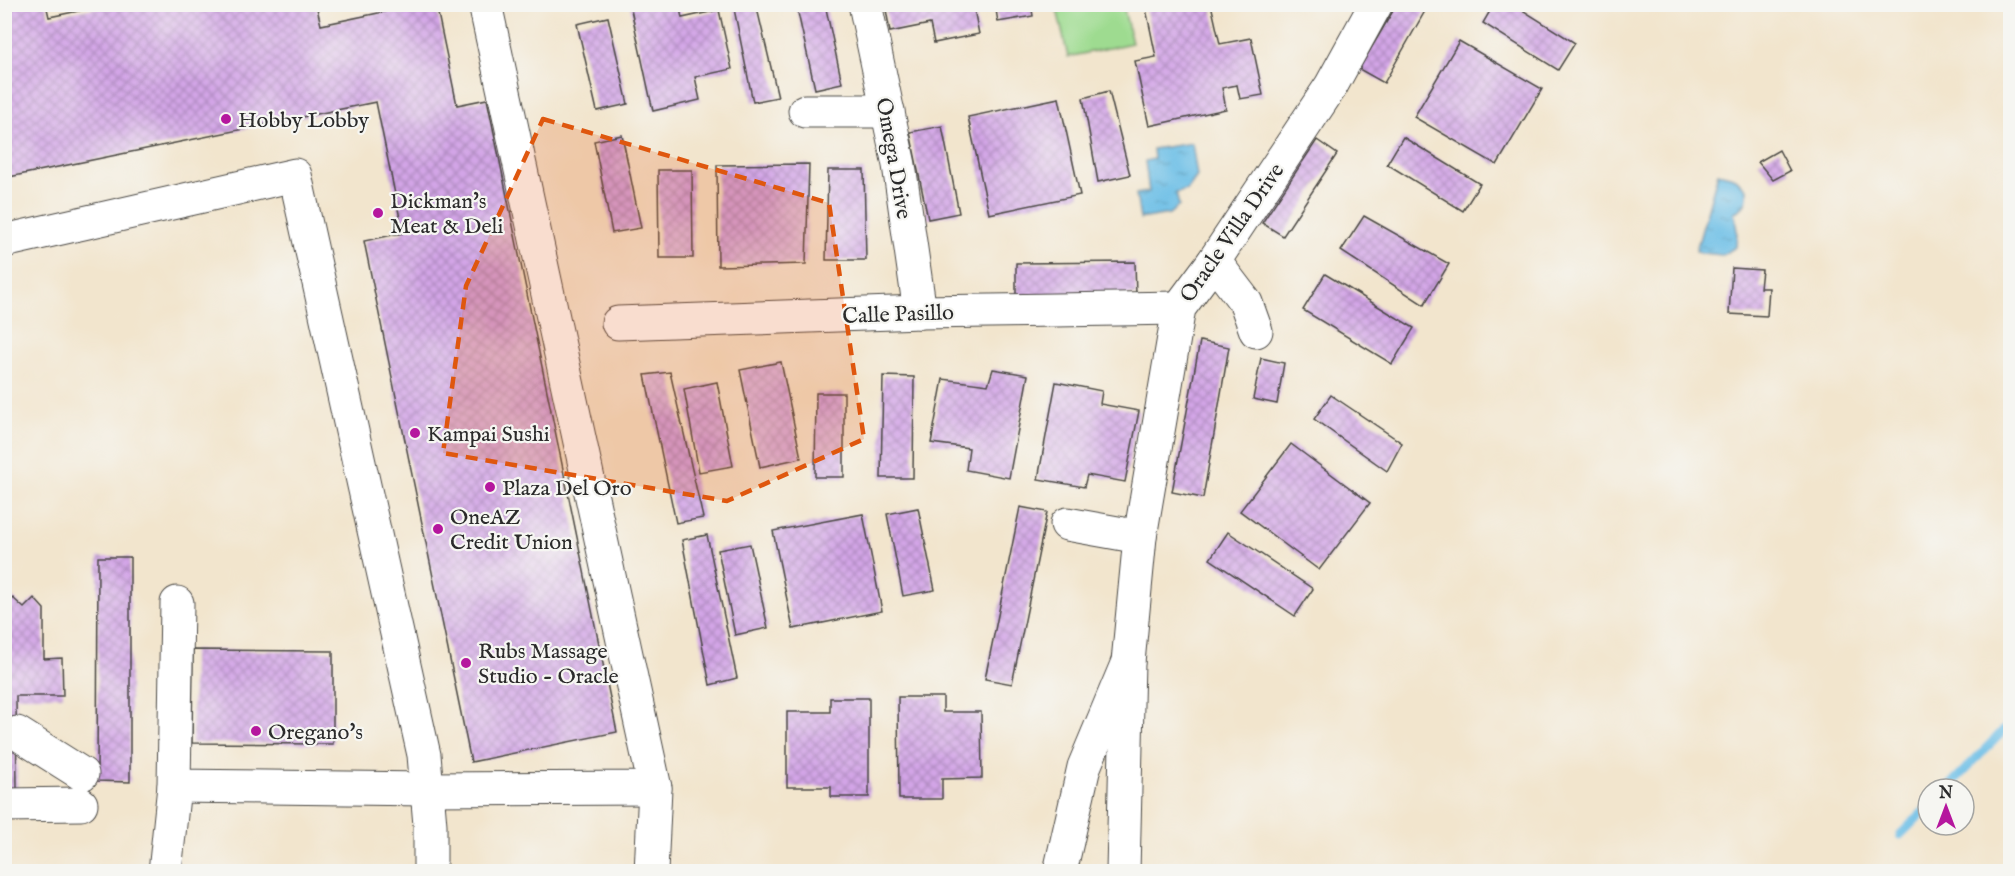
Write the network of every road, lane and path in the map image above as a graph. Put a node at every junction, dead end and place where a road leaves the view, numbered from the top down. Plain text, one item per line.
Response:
1 (485, 4) edge
2 (865, 4) edge
3 (1376, 4) edge
4 (805, 111) dead end
5 (888, 111) junction
6 (4, 241) edge
7 (1214, 261) junction
8 (1179, 308) junction
9 (920, 312) junction
10 (618, 323) dead end
11 (1256, 331) dead end
12 (1067, 524) dead end
13 (1140, 537) junction
14 (177, 603) dead end
15 (1128, 662) junction
16 (17, 733) dead end
17 (174, 786) junction
18 (655, 788) junction
19 (427, 789) junction
20 (4, 805) edge
21 (165, 872) edge
22 (430, 872) edge
23 (651, 872) edge
24 (1060, 872) edge
25 (1124, 872) edge

1 - 18 street
2 - 5 street, Omega Drive
3 - 7 street, Oracle Villa Drive
4 - 5 street
5 - 9 street, Omega Drive
6 - 19 street
7 - 8 street, Oracle Villa Drive
7 - 11 street
8 - 9 street, Calle Pasillo
8 - 13 street, Oracle Villa Drive
9 - 10 street, Calle Pasillo
12 - 13 street
13 - 15 street, Oracle Villa Drive
14 - 17 street
15 - 24 street, Oracle Villa Drive
15 - 25 street, Oracle Villa Drive
16 - 20 street
17 - 19 street
17 - 21 street
18 - 19 street
18 - 23 street
19 - 22 street

